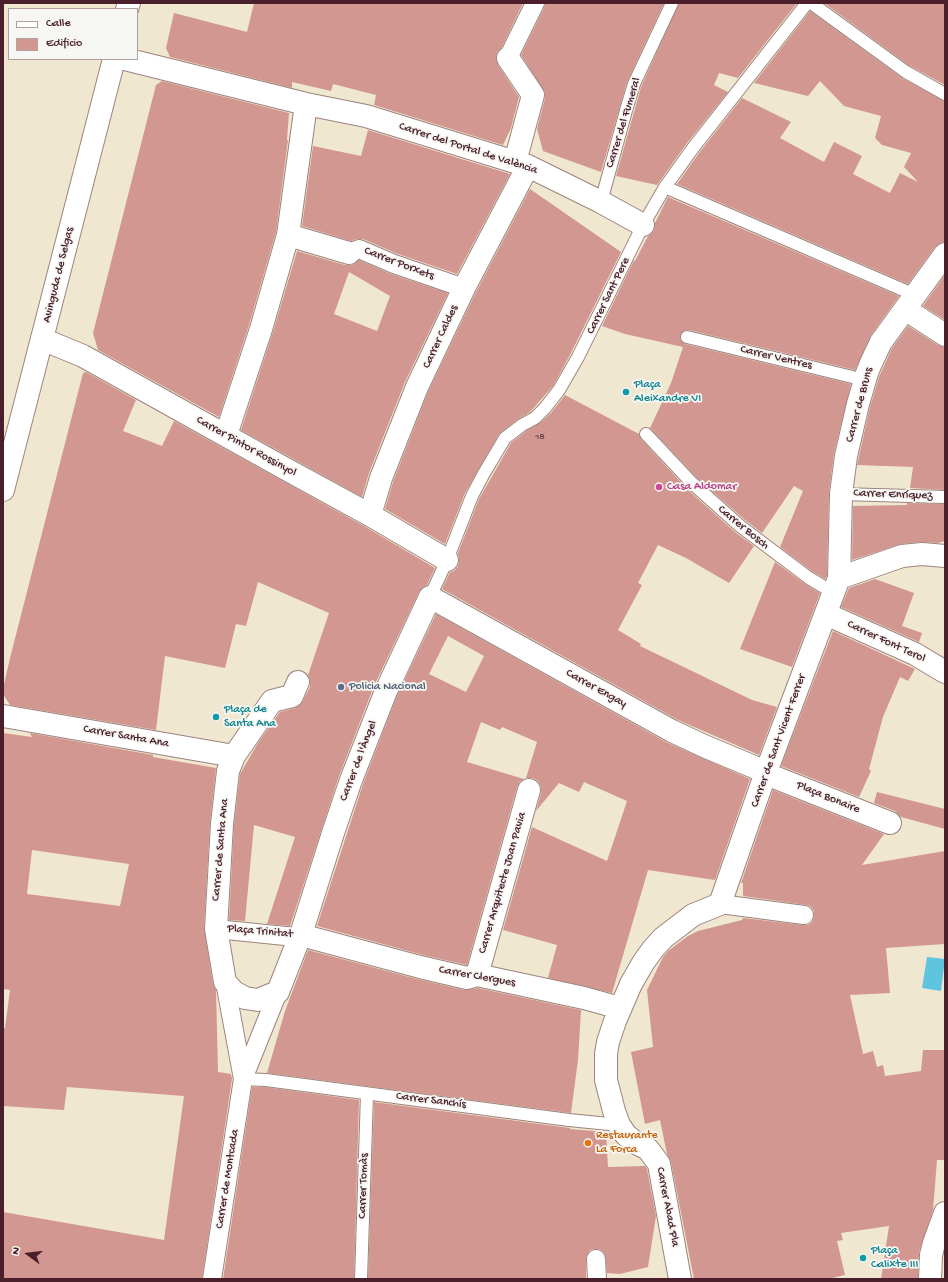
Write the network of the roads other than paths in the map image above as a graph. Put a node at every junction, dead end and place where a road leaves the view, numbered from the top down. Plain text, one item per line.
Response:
1 (535, 3) edge
2 (672, 3) edge
3 (807, 3) edge
4 (811, 3) edge
5 (508, 58) joint
6 (114, 60) edge
7 (129, 60) edge
8 (945, 94) edge
9 (306, 104) junction
10 (522, 164) junction
11 (665, 187) junction
12 (601, 202) junction
13 (643, 225) junction
14 (288, 235) junction
15 (349, 253) joint
16 (945, 254) edge
17 (464, 288) junction
18 (910, 302) junction
19 (945, 335) edge
20 (687, 337) dead end
21 (42, 339) junction
22 (865, 380) junction
23 (646, 434) dead end
24 (226, 435) junction
25 (3, 490) edge
26 (841, 494) junction
27 (945, 497) edge
28 (370, 515) junction
29 (945, 556) edge
30 (447, 560) junction
31 (836, 586) junction
32 (430, 596) junction
33 (826, 614) junction
34 (945, 672) edge
35 (298, 682) dead end
36 (3, 716) edge
37 (231, 764) junction
38 (766, 772) junction
39 (529, 790) dead end
40 (890, 822) dead end
41 (720, 904) junction
42 (804, 915) dead end
43 (216, 928) junction
44 (307, 935) junction
45 (477, 975) junction
46 (225, 982) junction
47 (278, 992) junction
48 (620, 1008) junction
49 (243, 1079) junction
50 (367, 1094) junction
51 (619, 1125) junction
52 (945, 1213) edge
53 (596, 1259) dead end
54 (212, 1279) edge
55 (361, 1279) edge
56 (597, 1279) edge
57 (680, 1279) edge
58 (930, 1279) edge

1 - 5 street
2 - 12 lane, Carrer del Fumeral
3 - 11 lane, Carrer Sant Pere
4 - 8 lane
5 - 10 street, Carrer Caldes
6 - 21 street, Avinguda de Selgas
7 - 9 street, Carrer del Portal de València
9 - 10 street, Carrer del Portal de València
9 - 14 street
10 - 12 street, Carrer del Portal de València
10 - 17 street, Carrer Caldes
11 - 13 lane, Carrer Sant Pere
11 - 18 lane
12 - 13 street, Carrer del Portal de València
13 - 30 lane, Carrer Sant Pere
14 - 15 street, Carrer Porxets
14 - 24 street
15 - 17 street, Carrer Porxets
16 - 18 street, Carrer de Bruns
17 - 28 street, Carrer Caldes
18 - 19 street
18 - 22 street, Carrer de Bruns
20 - 22 lane, Carrer Ventres
21 - 24 street, Carrer Pintor Rossinyol
21 - 25 street, Avinguda de Selgas
22 - 26 street, Carrer de Bruns
23 - 31 lane, Carrer Bosch
24 - 28 street, Carrer Pintor Rossinyol
26 - 27 lane, Carrer Enríquez
26 - 31 street, Carrer de Bruns
28 - 30 street, Carrer Pintor Rossinyol
29 - 31 street
30 - 32 lane, Carrer Sant Pere
31 - 33 street, Carrer de Sant Vicent Ferrer
32 - 38 street, Carrer Engay
32 - 44 street, Carrer de l'Àngel
33 - 34 street, Carrer Font Terol
33 - 38 street, Carrer de Sant Vicent Ferrer
35 - 37 street
36 - 37 street, Carrer Santa Ana
37 - 43 street, Carrer de Santa Ana
38 - 40 street, Plaça Bonaire
38 - 41 street, Carrer de Sant Vicent Ferrer
39 - 45 street, Carrer Arquitecte Joan Pavia
41 - 42 street, Carrer Abad Pla
41 - 48 street, Carrer Abad Pla
43 - 44 street, Plaça Trinitat
43 - 46 street, Carrer de Santa Ana
44 - 45 street, Carrer Clergues
44 - 47 street, Carrer de l'Àngel
45 - 48 street, Carrer Clergues
46 - 47 street
46 - 49 street
47 - 49 street
48 - 51 street, Carrer Abad Pla
49 - 50 lane, Carrer Sanchís
49 - 54 street, Carrer de Montcada
50 - 51 lane, Carrer Sanchís
50 - 55 lane, Carrer Tomàs
51 - 57 street, Carrer Abad Pla
52 - 58 street
53 - 56 street

